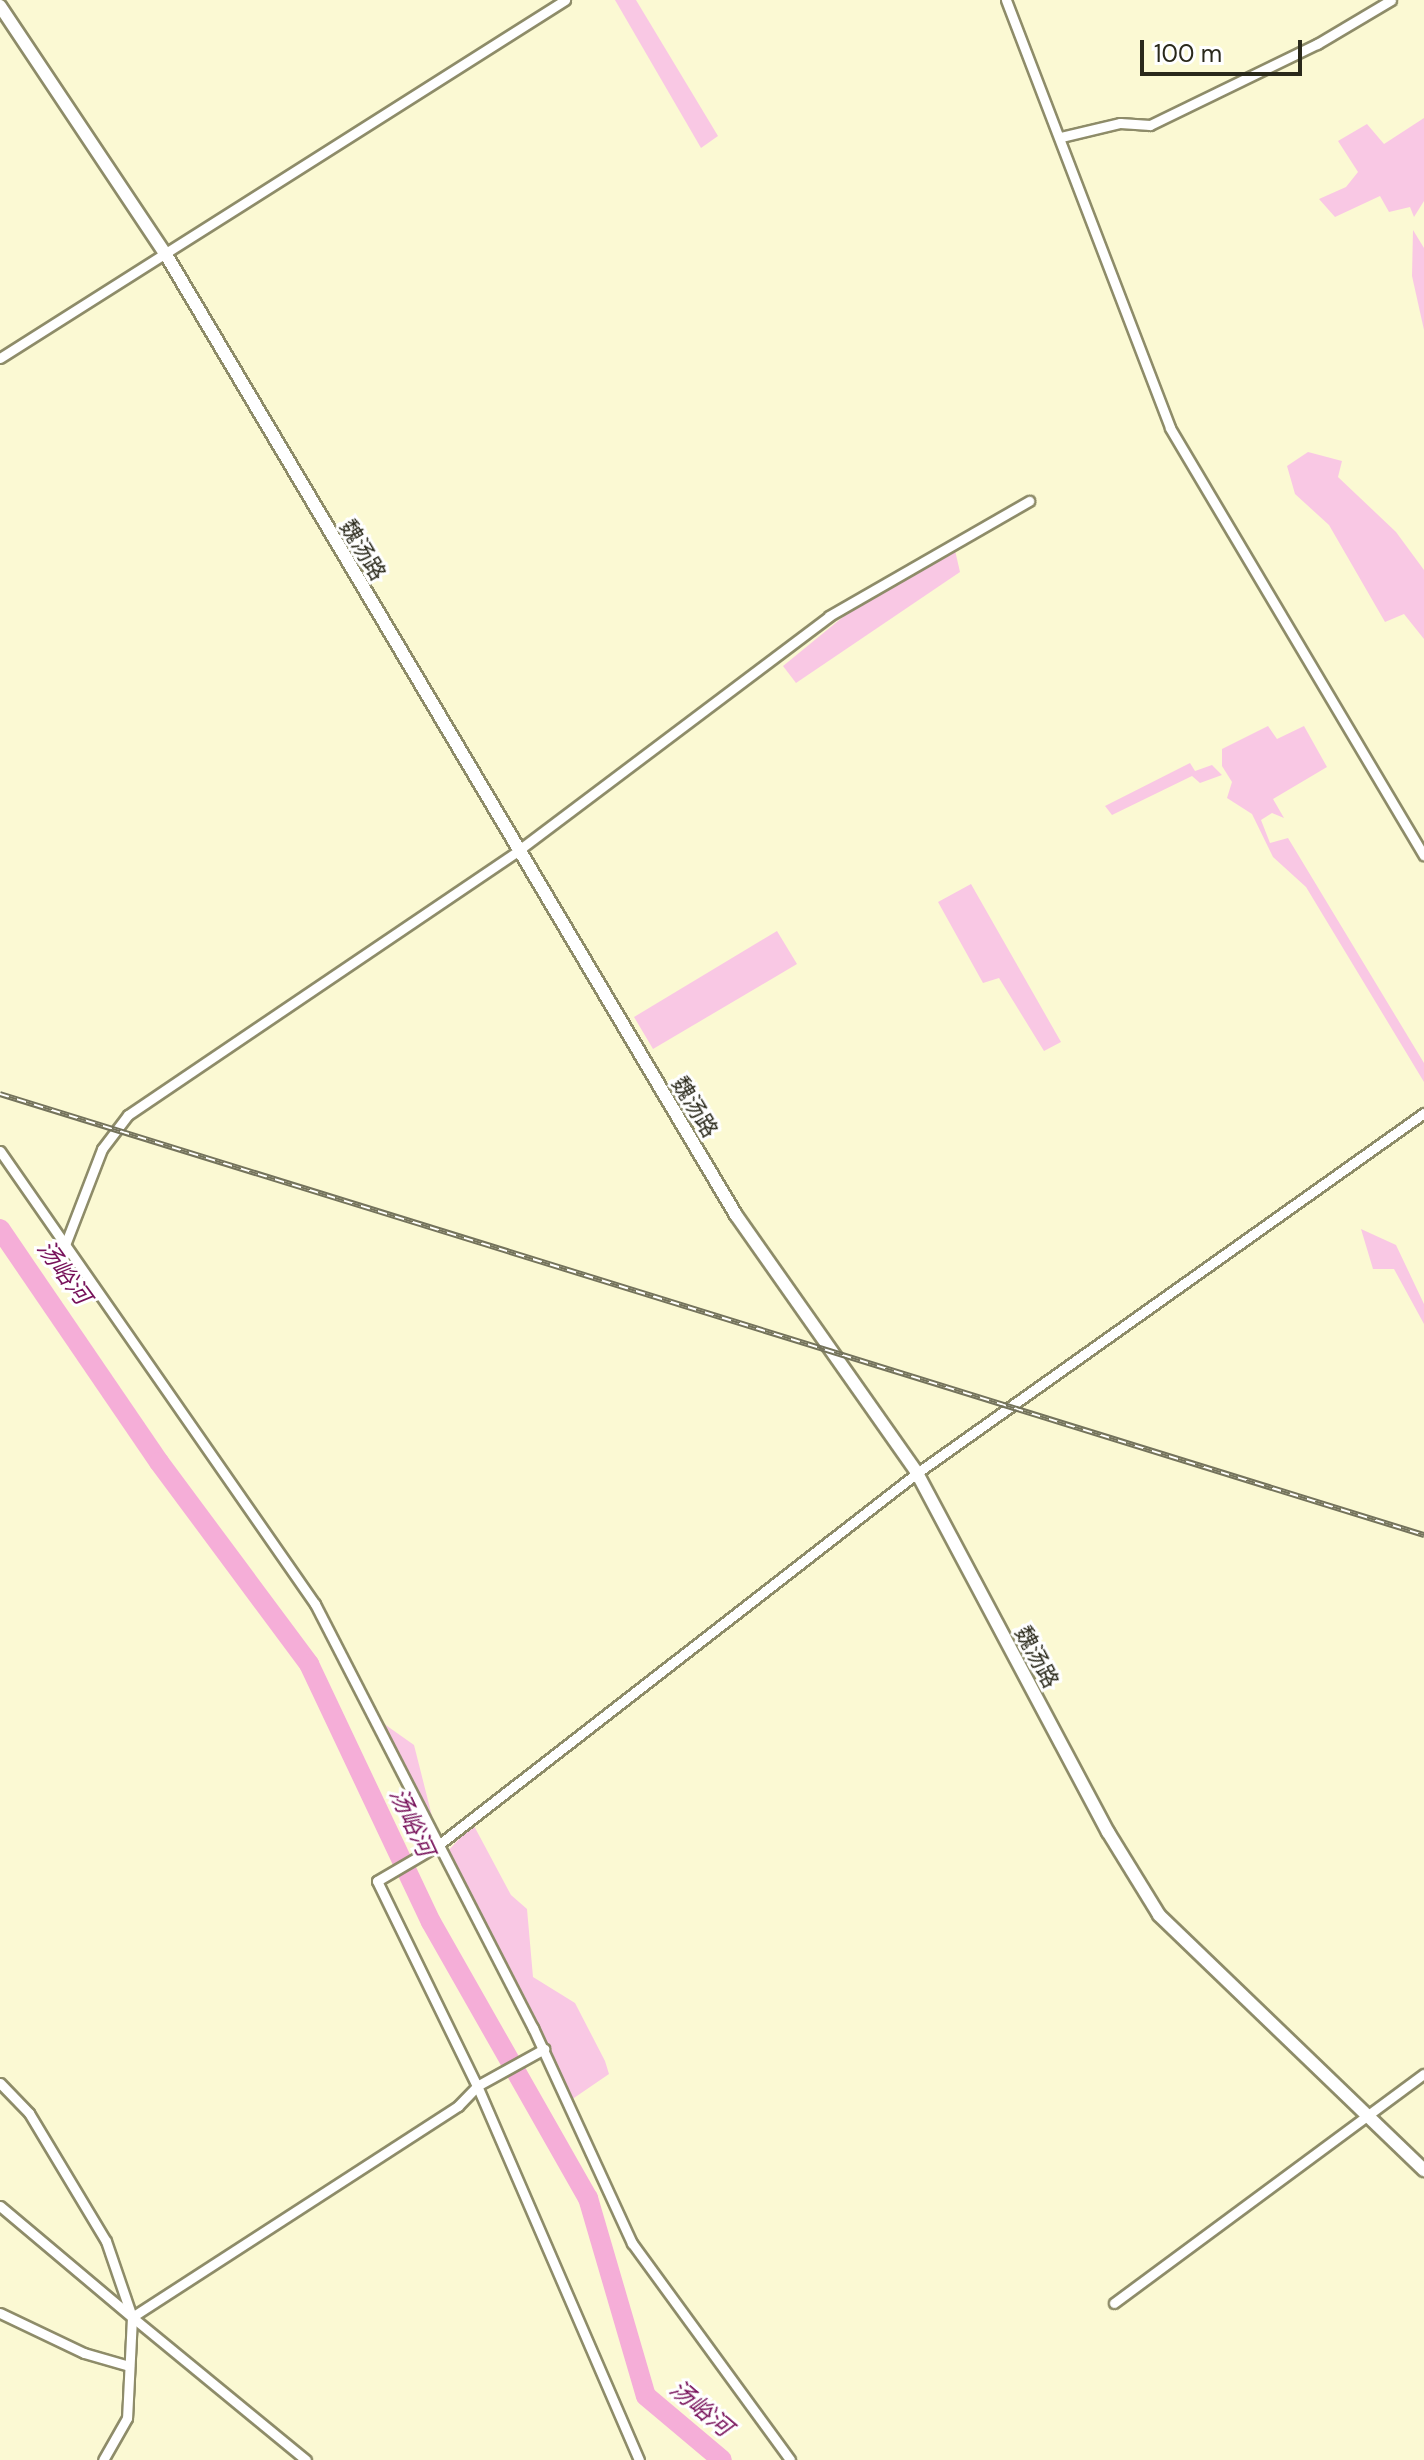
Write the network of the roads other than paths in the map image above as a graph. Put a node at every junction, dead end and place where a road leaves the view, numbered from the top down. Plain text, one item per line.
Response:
1 (565, 0) edge
2 (1006, 0) edge
3 (1391, 0) edge
4 (0, 6) edge
5 (1061, 137) junction
6 (165, 253) junction
7 (0, 358) edge
8 (1029, 501) dead end
9 (519, 850) junction
10 (1424, 855) edge
11 (1424, 1113) edge
12 (0, 1151) edge
13 (65, 1245) junction
14 (917, 1473) junction
15 (437, 1846) junction
16 (544, 2049) junction
17 (1424, 2074) edge
18 (0, 2083) edge
19 (477, 2086) junction
20 (1366, 2113) junction
21 (1424, 2170) edge
22 (0, 2206) edge
23 (1114, 2303) dead end
24 (0, 2313) edge
25 (132, 2317) junction
26 (129, 2366) junction
27 (103, 2460) edge
28 (306, 2460) edge
29 (639, 2460) edge
30 (790, 2460) edge

1 - 6 street
2 - 5 street
3 - 5 street
4 - 6 street, 魏汤路
5 - 10 street
6 - 7 street
6 - 9 street, 魏汤路
8 - 9 street
9 - 13 street
9 - 14 street, 魏汤路
11 - 14 street
12 - 13 street
13 - 15 street
14 - 15 street
14 - 20 street, 魏汤路
15 - 16 street
15 - 19 street
16 - 19 street
16 - 30 street
17 - 20 street
18 - 25 street
19 - 25 street
19 - 29 street
20 - 21 street, 魏汤路
20 - 23 street
22 - 25 street
24 - 26 street
25 - 26 street
25 - 28 street
26 - 27 street

